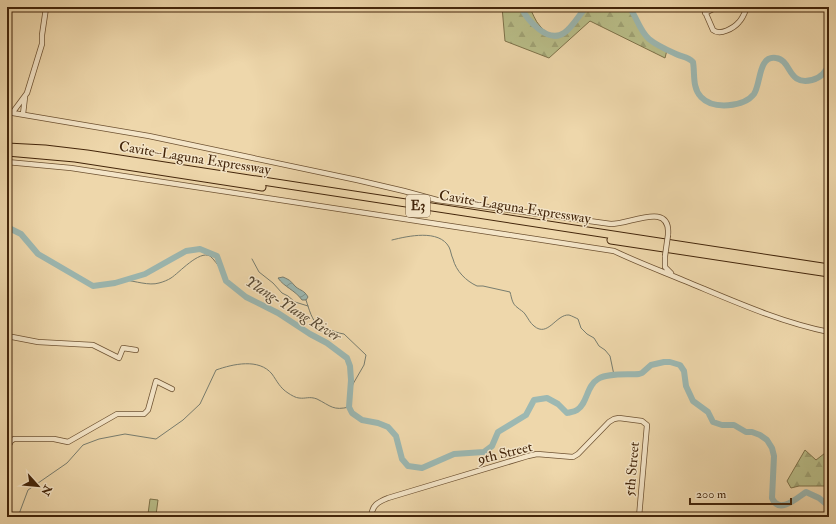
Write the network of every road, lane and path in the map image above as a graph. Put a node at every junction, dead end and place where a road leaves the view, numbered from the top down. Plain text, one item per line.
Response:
1 (703, 7) edge
2 (717, 7) edge
3 (747, 7) edge
4 (46, 8) dead end
5 (705, 13) junction
6 (26, 95) junction
7 (7, 112) edge
8 (13, 112) junction
9 (23, 114) junction
10 (7, 147) edge
11 (7, 152) edge
12 (7, 162) edge
13 (829, 268) edge
14 (829, 273) edge
15 (683, 280) junction
16 (829, 332) edge
17 (7, 336) edge
18 (136, 350) dead end
19 (172, 389) dead end
20 (644, 423) joint
21 (7, 449) edge
22 (371, 517) edge
23 (639, 517) edge

1 - 5 street
2 - 5 street
3 - 5 street
4 - 6 street
6 - 8 street
6 - 9 street
7 - 8 street
8 - 9 street
9 - 15 street, bridge
10 - 13 highway, Cavite–Laguna Expressway / E3
11 - 14 highway, Cavite–Laguna Expressway / E3
12 - 15 street
15 - 16 street
17 - 18 street
19 - 21 street
20 - 22 street, 9th Street
20 - 23 street, 5th Street

